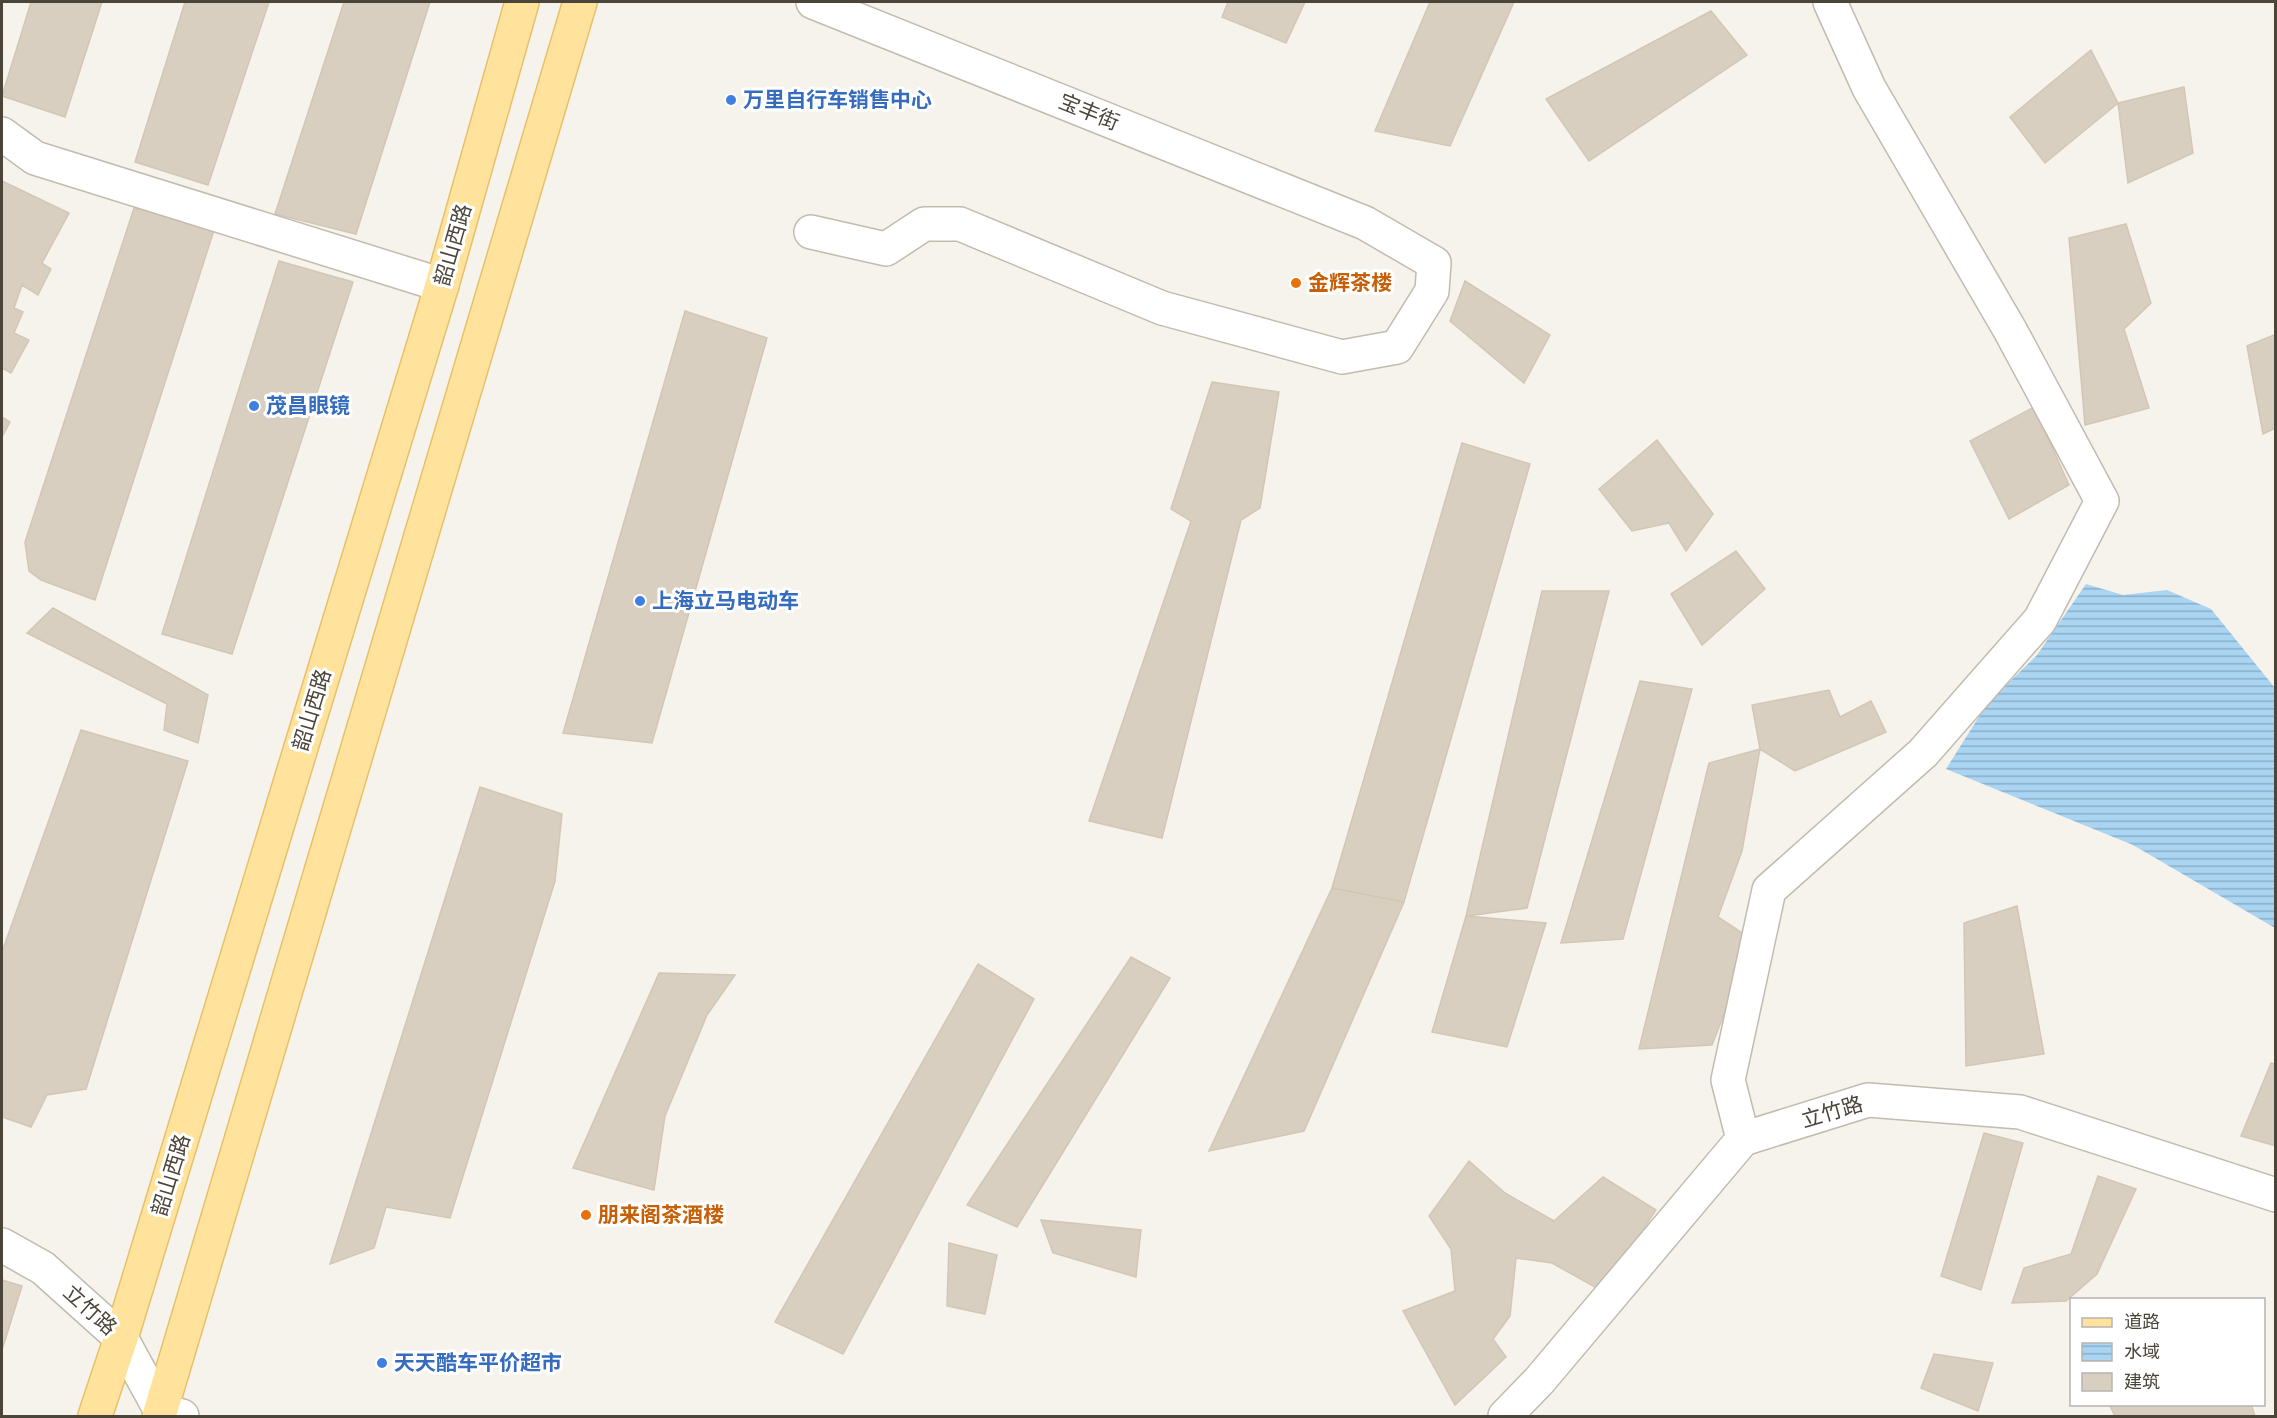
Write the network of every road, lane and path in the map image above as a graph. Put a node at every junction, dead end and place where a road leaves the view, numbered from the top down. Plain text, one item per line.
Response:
1 (522, 2) edge
2 (580, 2) edge
3 (813, 2) edge
4 (1830, 2) edge
5 (2, 134) edge
6 (811, 232) dead end
7 (442, 285) junction
8 (1743, 1139) junction
9 (2276, 1194) edge
10 (2, 1245) edge
11 (121, 1338) junction
12 (168, 1415) edge
13 (95, 1416) edge
14 (1505, 1416) edge

1 - 7 main road, 韶山西路
2 - 12 main road
3 - 6 street, 宝丰街
4 - 8 street
5 - 7 street
7 - 11 main road, 韶山西路
8 - 9 street, 立竹路
8 - 14 street
10 - 11 street, 立竹路
11 - 12 street, 立竹路
11 - 13 main road, 韶山西路

